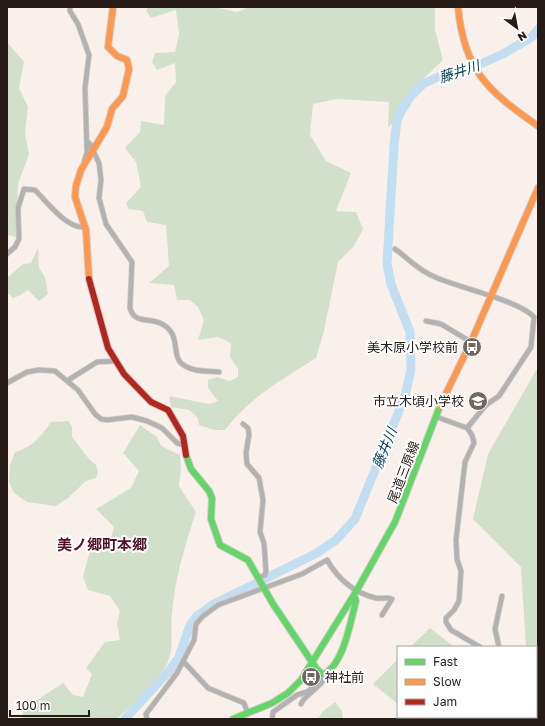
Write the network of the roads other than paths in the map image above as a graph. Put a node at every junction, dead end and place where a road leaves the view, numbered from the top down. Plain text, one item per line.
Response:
1 (70, 7) edge
2 (113, 7) edge
3 (458, 7) edge
4 (538, 126) edge
5 (88, 142) junction
6 (93, 150) junction
7 (84, 165) junction
8 (538, 188) edge
9 (84, 226) junction
10 (395, 249) dead end
11 (7, 254) edge
12 (490, 296) junction
13 (426, 321) dead end
14 (471, 342) junction
15 (115, 361) junction
16 (55, 371) junction
17 (219, 372) dead end
18 (70, 379) junction
19 (7, 383) edge
20 (78, 390) junction
21 (437, 417) junction
22 (243, 424) dead end
23 (467, 428) junction
24 (183, 445) junction
25 (260, 577) junction
26 (265, 589) junction
27 (355, 593) junction
28 (502, 596) dead end
29 (382, 615) dead end
30 (478, 646) edge
31 (499, 646) edge
32 (184, 661) junction
33 (313, 663) junction
34 (323, 675) junction
35 (301, 704) dead end
36 (248, 714) junction
37 (147, 719) edge
38 (233, 719) edge
39 (272, 719) edge

1 - 5 street
2 - 6 street
3 - 4 street
5 - 6 street
5 - 7 street
6 - 7 street
6 - 17 street
7 - 9 street
8 - 12 street, 尾道三原線
9 - 11 street
9 - 15 street
10 - 12 street
12 - 14 street, 尾道三原線
12 - 23 street
13 - 14 street
14 - 21 street, 尾道三原線
15 - 18 street
15 - 24 street
16 - 18 street
16 - 19 street
16 - 20 street
18 - 20 street
20 - 24 street
21 - 23 street
21 - 27 street, 尾道三原線
22 - 25 street
23 - 30 street
24 - 25 street
25 - 26 street
26 - 27 street
26 - 32 street
26 - 33 street
27 - 29 street
27 - 33 street, 尾道三原線
27 - 34 street
28 - 31 street
32 - 36 street
32 - 37 street
33 - 34 street
33 - 36 street, 尾道三原線
34 - 35 street
34 - 39 street
36 - 38 street, 尾道三原線

